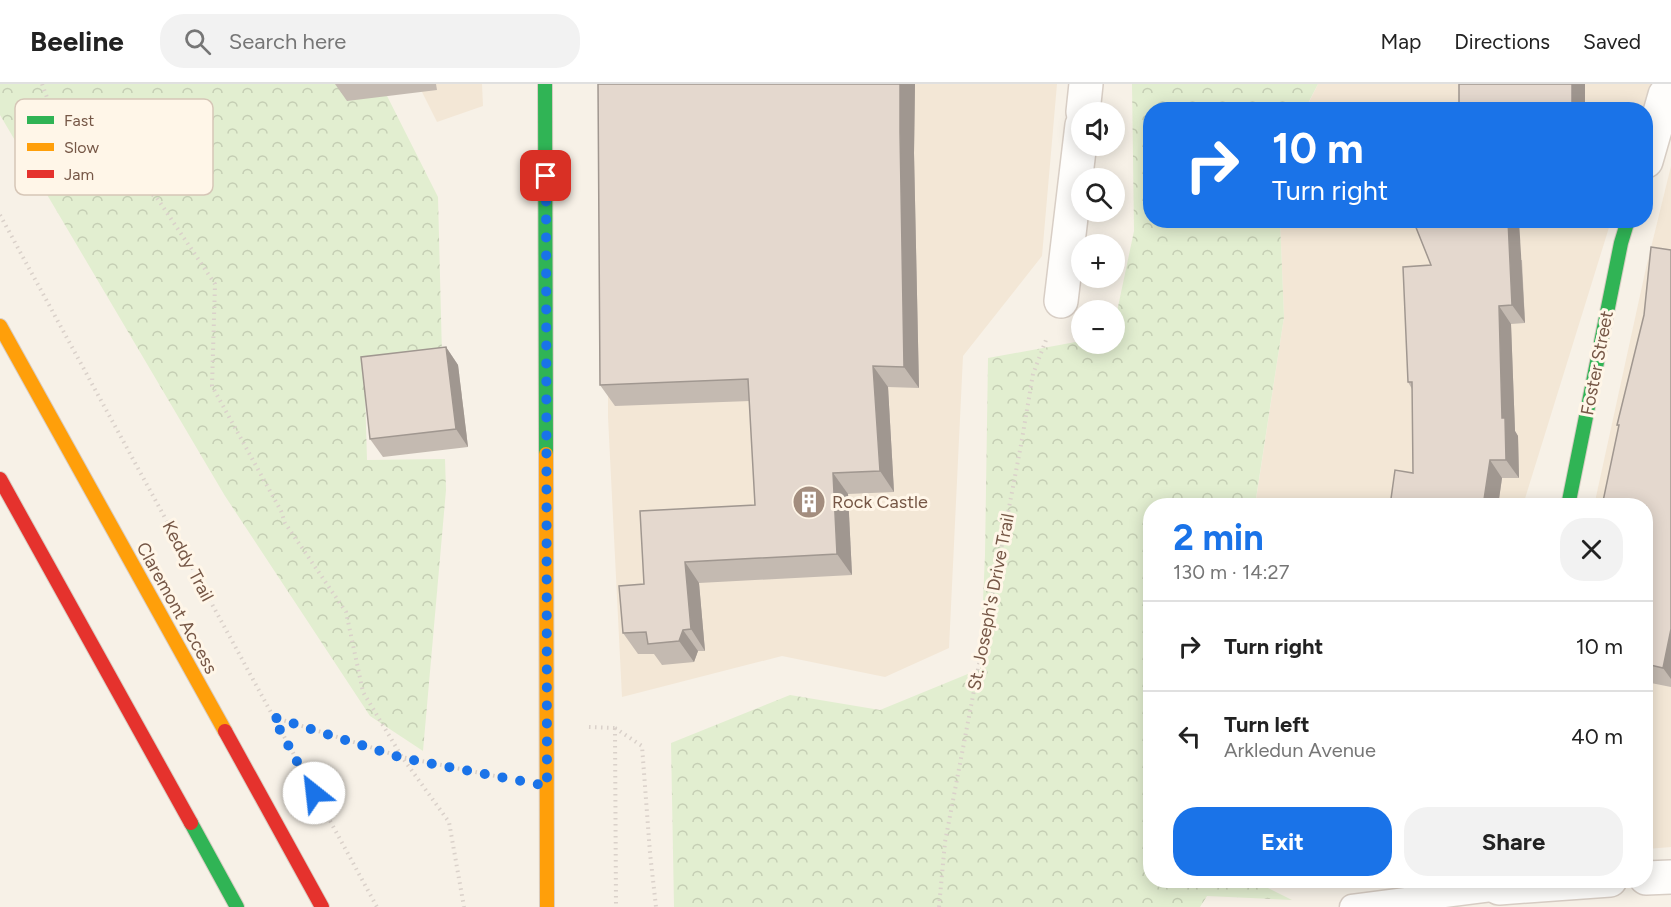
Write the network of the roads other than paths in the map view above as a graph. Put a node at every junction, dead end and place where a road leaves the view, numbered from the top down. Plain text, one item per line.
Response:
1 (545, 84) edge
2 (1086, 84) edge
3 (1671, 87) edge
4 (1084, 102) edge
5 (1653, 137) edge
6 (1078, 156) edge
7 (1626, 228) edge
8 (1061, 301) road end
9 (0, 326) edge
10 (0, 479) edge
11 (1571, 498) edge
12 (1671, 877) edge
13 (1653, 878) edge
14 (1473, 888) edge
15 (547, 900) edge
16 (237, 907) edge
17 (322, 907) edge
18 (1352, 907) edge

1 - 15 main road
2 - 4 street
3 - 5 street
6 - 8 street
7 - 11 main road, Foster Street
9 - 17 main road, Claremont Access
10 - 16 main road
12 - 13 street
14 - 18 lane

